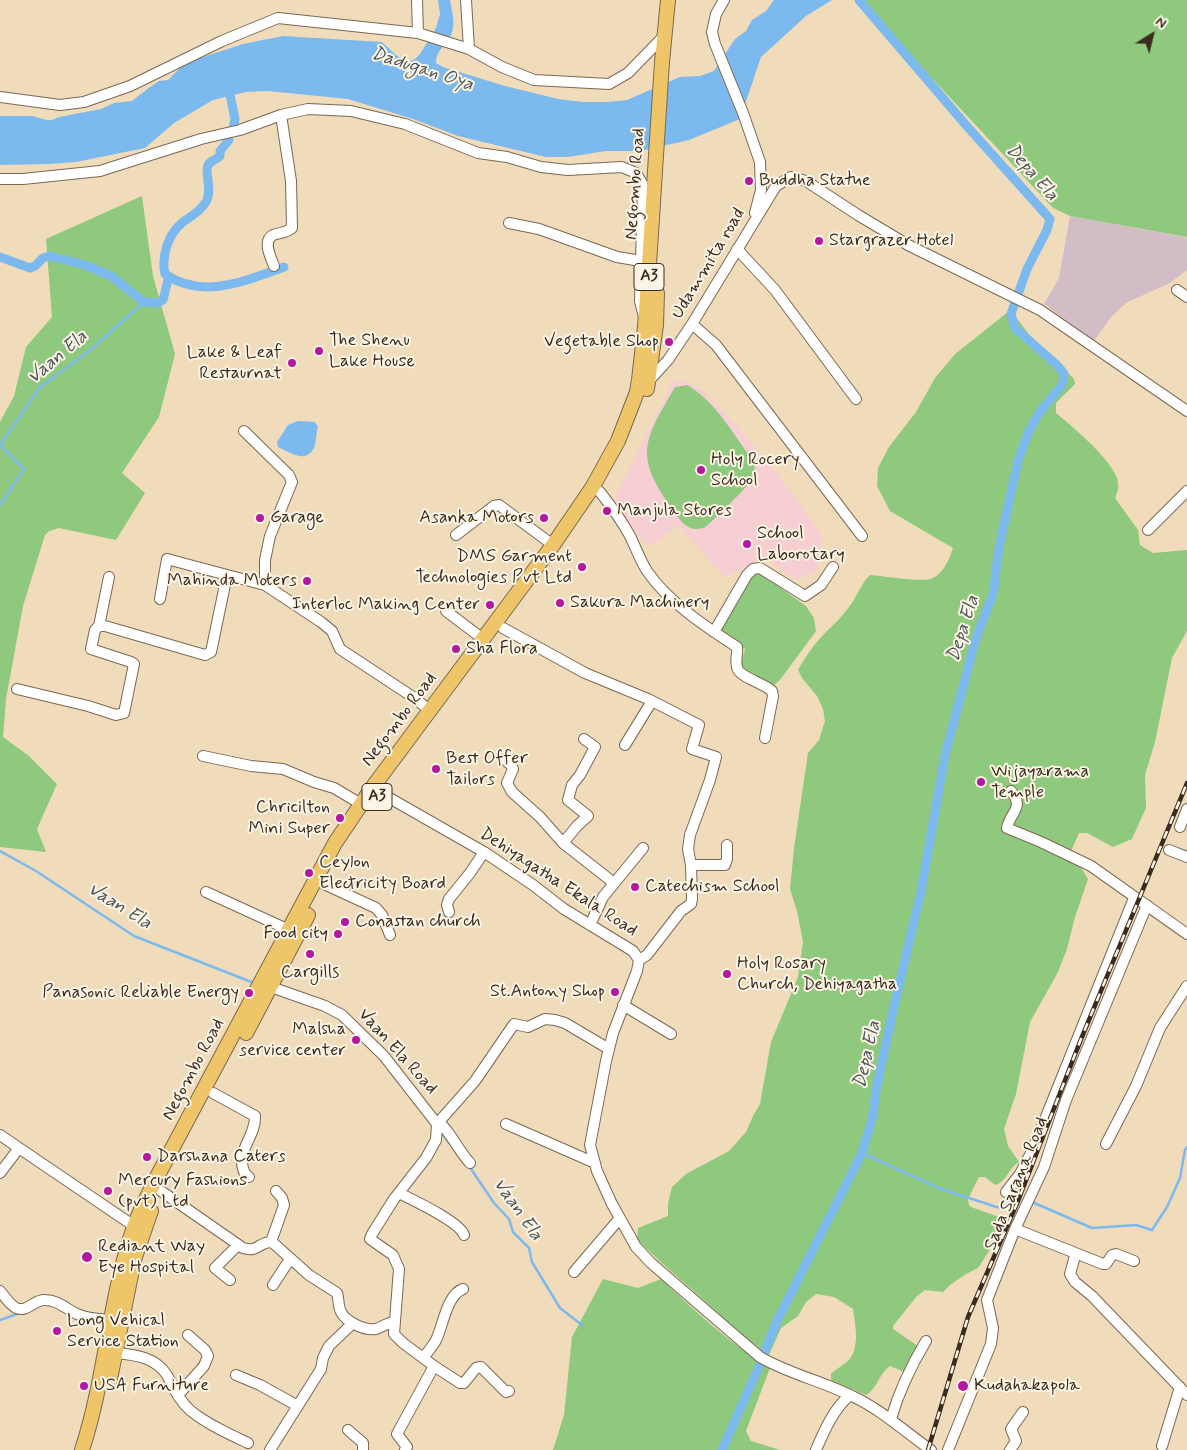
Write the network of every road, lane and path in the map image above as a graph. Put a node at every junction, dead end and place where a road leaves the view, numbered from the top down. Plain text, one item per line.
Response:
1 (417, 0) edge
2 (466, 0) edge
3 (668, 0) edge
4 (676, 0) edge
5 (724, 0) edge
6 (422, 34) junction
7 (664, 36) junction
8 (469, 49) junction
9 (666, 62) junction
10 (0, 97) edge
11 (281, 115) junction
12 (660, 163) junction
13 (0, 179) edge
14 (509, 223) dead end
15 (753, 223) junction
16 (737, 249) junction
17 (641, 261) junction
18 (274, 266) dead end
19 (1177, 290) dead end
20 (1187, 297) edge
21 (692, 324) junction
22 (646, 326) junction
23 (648, 382) junction
24 (637, 392) junction
25 (856, 399) dead end
26 (1187, 411) edge
27 (244, 431) dead end
28 (1187, 490) edge
29 (600, 492) junction
30 (1148, 530) dead end
31 (456, 535) dead end
32 (862, 536) dead end
33 (553, 545) junction
34 (833, 567) dead end
35 (227, 575) junction
36 (109, 577) dead end
37 (265, 585) junction
38 (160, 599) dead end
39 (446, 611) dead end
40 (99, 626) junction
41 (503, 628) junction
42 (714, 632) junction
43 (483, 639) junction
44 (17, 689) dead end
45 (652, 701) junction
46 (430, 711) junction
47 (765, 738) dead end
48 (584, 739) dead end
49 (625, 745) dead end
50 (204, 756) dead end
51 (504, 759) dead end
52 (1011, 790) dead end
53 (375, 791) junction
54 (361, 804) junction
55 (1187, 810) edge
56 (1180, 827) dead end
57 (563, 844) junction
58 (727, 845) dead end
59 (643, 848) dead end
60 (1169, 850) dead end
61 (484, 852) junction
62 (1187, 857) edge
63 (691, 865) junction
64 (614, 883) junction
65 (324, 884) junction
66 (206, 892) dead end
67 (1134, 898) junction
68 (1147, 905) junction
69 (449, 912) dead end
70 (590, 925) junction
71 (289, 930) junction
72 (390, 934) dead end
73 (1187, 934) edge
74 (639, 960) junction
75 (1187, 986) edge
76 (271, 987) junction
77 (622, 1005) junction
78 (671, 1034) dead end
79 (609, 1049) junction
80 (213, 1093) junction
81 (438, 1123) junction
82 (506, 1124) dead end
83 (0, 1135) edge
84 (1106, 1144) dead end
85 (19, 1148) junction
86 (470, 1163) dead end
87 (595, 1163) junction
88 (0, 1173) edge
89 (249, 1177) dead end
90 (161, 1191) junction
91 (276, 1191) dead end
92 (1006, 1192) dead end
93 (399, 1193) junction
94 (620, 1218) junction
95 (134, 1226) junction
96 (1015, 1229) junction
97 (464, 1235) dead end
98 (271, 1242) junction
99 (238, 1245) junction
100 (1073, 1252) junction
101 (290, 1259) junction
102 (1134, 1261) dead end
103 (574, 1272) dead end
104 (230, 1280) dead end
105 (274, 1285) dead end
106 (463, 1288) dead end
107 (0, 1291) edge
108 (112, 1320) junction
109 (394, 1322) junction
110 (353, 1323) junction
111 (188, 1335) dead end
112 (926, 1341) dead end
113 (116, 1353) junction
114 (423, 1358) junction
115 (434, 1366) junction
116 (236, 1374) dead end
117 (509, 1391) dead end
118 (1183, 1391) edge
119 (178, 1395) junction
120 (850, 1395) junction
121 (298, 1406) junction
122 (1023, 1412) dead end
123 (891, 1419) junction
124 (348, 1430) dead end
125 (248, 1443) dead end
126 (1162, 1446) dead end
127 (929, 1449) edge
128 (82, 1450) edge
129 (91, 1450) edge
130 (270, 1450) edge
131 (363, 1450) edge
132 (404, 1450) edge
133 (816, 1450) edge
134 (948, 1450) edge
135 (1010, 1450) edge

1 - 6 street
2 - 8 street
3 - 7 highway, Negombo Road / A3
4 - 9 highway, Negombo Road / A3
5 - 15 street
6 - 8 street
6 - 10 street
7 - 8 street
7 - 9 highway, Negombo Road / A3
9 - 12 highway, Negombo Road / A3
11 - 13 street
11 - 17 street
11 - 18 street
12 - 22 highway, Negombo Road / A3
12 - 23 highway, Negombo Road / A3
14 - 17 street
15 - 16 street, Udammita road
15 - 26 street, Udammita road
16 - 21 street, Udammita road
16 - 25 street
17 - 22 street
19 - 20 street
21 - 23 street, Udammita road
21 - 32 street
22 - 24 highway, Negombo Road / A3
23 - 24 street, Udammita road
23 - 29 highway, Negombo Road / A3
24 - 33 highway, Negombo Road / A3
27 - 37 street
28 - 30 street
29 - 41 highway, Negombo Road / A3
29 - 42 street
31 - 33 street
33 - 43 highway, Negombo Road / A3
34 - 42 street
35 - 37 street
35 - 38 street
35 - 40 street
36 - 40 street
37 - 46 street
39 - 43 street
40 - 44 street
41 - 45 street
41 - 53 highway, Negombo Road / A3
42 - 47 street
43 - 46 highway, Negombo Road / A3
45 - 49 street
45 - 63 street
46 - 53 highway, Negombo Road / A3
48 - 57 street
50 - 54 street
51 - 57 street
52 - 67 street
53 - 54 highway, Negombo Road / A3
53 - 61 street, Dehiyagatha Ekala Road
53 - 65 highway, Negombo Road / A3
54 - 71 highway, Negombo Road / A3
55 - 56 street
57 - 64 street
58 - 63 street
59 - 64 street
60 - 62 street
61 - 69 street
61 - 70 street, Dehiyagatha Ekala Road
63 - 74 street
64 - 70 street
65 - 72 street
65 - 76 highway, Negombo Road / A3
66 - 71 street
67 - 68 street
67 - 92 street
68 - 73 street
68 - 96 street, Sada Sarana Road
70 - 74 street, Dehiyagatha Ekala Road
71 - 95 highway, Negombo Road / A3
74 - 77 street, Dehiyagatha Ekala Road
75 - 84 street
76 - 80 highway, Negombo Road / A3
76 - 81 street, Vaan Ela Road
77 - 78 street
77 - 79 street, Dehiyagatha Ekala Road
79 - 81 street
79 - 87 street, Dehiyagatha Ekala Road
80 - 89 street
80 - 90 highway, Negombo Road / A3
81 - 86 street, Vaan Ela Road
81 - 93 street
82 - 87 street
83 - 85 street
85 - 88 street
85 - 95 street
87 - 94 street, Dehiyagatha Ekala Road
90 - 99 street
90 - 113 highway, Negombo Road / A3
91 - 98 street
93 - 97 street
93 - 109 street
94 - 103 street
94 - 120 street, Dehiyagatha Ekala Road
95 - 108 highway, Negombo Road / A3
96 - 100 street
96 - 134 street, Sada Sarana Road
98 - 99 street
98 - 101 street
99 - 104 street
100 - 102 street
100 - 118 street
101 - 105 street
101 - 110 street
106 - 114 street
107 - 108 street
108 - 128 highway, Negombo Road / A3
109 - 110 street
109 - 114 street
110 - 121 street
111 - 119 street
112 - 123 street
113 - 119 street
113 - 129 highway, Negombo Road / A3
114 - 115 street
115 - 117 street
115 - 132 street
116 - 121 street
118 - 126 street
119 - 125 street
120 - 123 street, Dehiyagatha Ekala Road
120 - 133 street
121 - 130 street
122 - 135 street
123 - 127 street, Dehiyagatha Ekala Road
124 - 131 street

